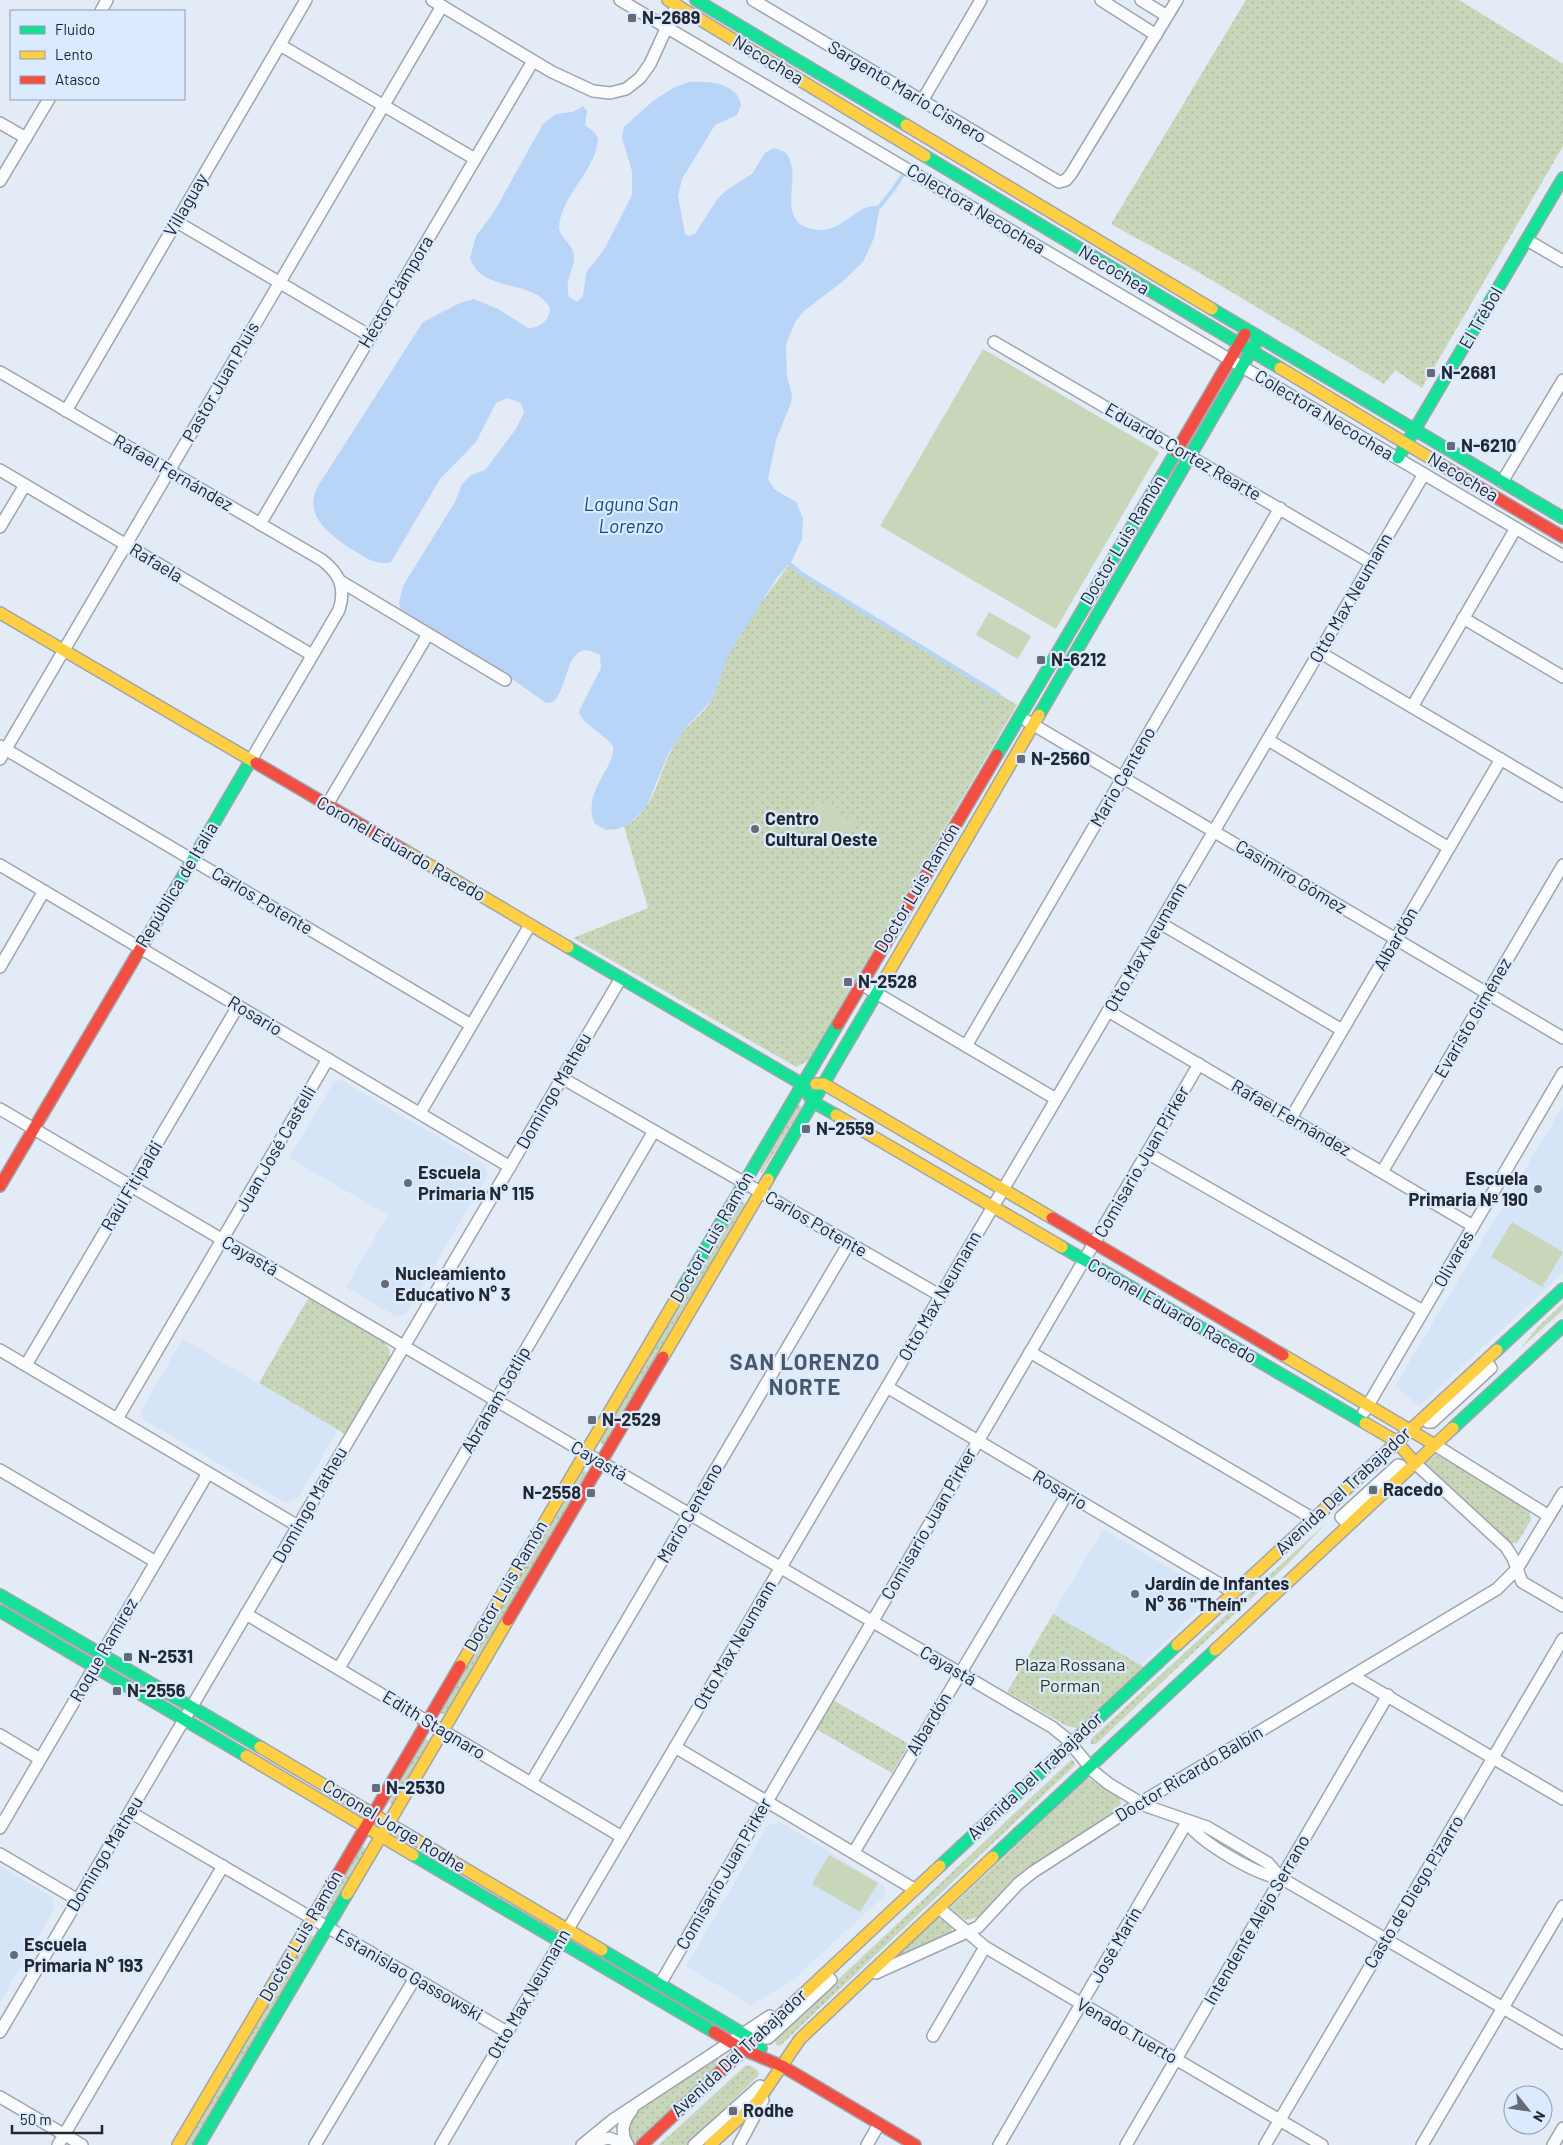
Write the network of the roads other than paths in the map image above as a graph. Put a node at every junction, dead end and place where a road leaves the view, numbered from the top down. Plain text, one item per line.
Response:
1 (306, 0) edge
2 (620, 0) edge
3 (696, 0) edge
4 (753, 0) edge
5 (981, 0) edge
6 (1101, 0) edge
7 (1141, 0) edge
8 (1177, 0) edge
9 (675, 2) edge
10 (437, 3) edge
11 (1167, 16) junction
12 (667, 27) junction
13 (1156, 35) junction
14 (280, 45) junction
15 (533, 61) junction
16 (48, 100) edge
17 (922, 101) junction
18 (384, 106) junction
19 (0, 123) edge
20 (26, 138) junction
21 (475, 159) junction
22 (1563, 178) edge
23 (0, 181) edge
24 (177, 222) junction
25 (1527, 240) junction
26 (1563, 261) edge
27 (280, 283) junction
28 (1247, 330) junction
29 (370, 336) junction
30 (1259, 338) junction
31 (994, 342) dead end
32 (1239, 344) junction
33 (1252, 352) junction
34 (1230, 359) junction
35 (1243, 366) junction
36 (0, 372) edge
37 (1563, 380) edge
38 (66, 411) junction
39 (1414, 430) junction
40 (1407, 444) junction
41 (1177, 448) junction
42 (1190, 456) junction
43 (1398, 458) junction
44 (0, 470) edge
45 (169, 471) junction
46 (1424, 474) junction
47 (1502, 482) junction
48 (25, 485) junction
49 (1280, 508) junction
50 (1563, 518) edge
51 (260, 524) junction
52 (0, 527) edge
53 (1516, 528) junction
54 (1563, 537) edge
55 (126, 545) junction
56 (1563, 556) edge
57 (1372, 562) junction
58 (340, 581) junction
59 (0, 613) edge
60 (1463, 618) junction
61 (428, 634) junction
62 (64, 650) junction
63 (1319, 652) junction
64 (312, 655) junction
65 (1563, 677) edge
66 (505, 680) dead end
67 (1412, 707) junction
68 (1019, 717) junction
69 (1033, 725) junction
70 (1268, 740) junction
71 (2, 751) edge
72 (251, 760) junction
73 (1501, 760) junction
74 (1122, 778) junction
75 (1563, 796) edge
76 (327, 805) junction
77 (1214, 832) junction
78 (1449, 848) junction
79 (192, 860) junction
80 (1563, 864) edge
81 (0, 865) edge
82 (44, 891) junction
83 (1160, 923) junction
84 (530, 925) junction
85 (1396, 939) junction
86 (140, 948) junction
87 (0, 967) edge
88 (621, 978) junction
89 (861, 984) junction
90 (1488, 993) junction
91 (877, 994) junction
92 (238, 1006) junction
93 (1108, 1011) junction
94 (472, 1025) junction
95 (1342, 1030) junction
96 (1563, 1038) edge
97 (966, 1046) junction
98 (328, 1060) junction
99 (1199, 1064) junction
100 (1563, 1073) edge
101 (562, 1078) junction
102 (802, 1084) junction
103 (824, 1084) junction
104 (1056, 1099) junction
105 (813, 1102) junction
106 (0, 1109) edge
107 (420, 1114) junction
108 (1291, 1118) junction
109 (33, 1129) junction
110 (654, 1131) junction
111 (1147, 1153) junction
112 (510, 1167) junction
113 (1382, 1172) junction
114 (744, 1183) junction
115 (0, 1186) edge
116 (131, 1186) junction
117 (1003, 1190) junction
118 (760, 1192) junction
119 (993, 1206) junction
120 (1473, 1226) junction
121 (222, 1240) junction
122 (849, 1243) junction
123 (1094, 1243) junction
124 (1084, 1260) junction
125 (1563, 1289) edge
126 (940, 1296) junction
127 (1423, 1312) junction
128 (1563, 1326) edge
129 (404, 1347) junction
130 (0, 1350) edge
131 (1030, 1352) junction
132 (26, 1365) junction
133 (887, 1387) junction
134 (496, 1401) junction
135 (1368, 1405) junction
136 (1429, 1418) joint
137 (117, 1419) junction
138 (1360, 1420) junction
139 (1410, 1429) junction
140 (978, 1441) junction
141 (1396, 1441) junction
142 (1435, 1445) junction
143 (585, 1453) junction
144 (601, 1463) junction
145 (1415, 1463) junction
146 (1398, 1465) joint
147 (0, 1470) edge
148 (208, 1473) junction
149 (1563, 1493) edge
150 (1067, 1494) junction
151 (690, 1514) junction
152 (1550, 1516) junction
153 (1312, 1518) junction
154 (298, 1526) junction
155 (156, 1562) junction
156 (780, 1568) junction
157 (1517, 1569) junction
158 (1233, 1592) junction
159 (0, 1595) edge
160 (1563, 1606) edge
161 (0, 1611) edge
162 (246, 1614) junction
163 (872, 1622) junction
164 (1563, 1639) edge
165 (102, 1654) junction
166 (94, 1667) junction
167 (338, 1668) junction
168 (960, 1673) junction
169 (1352, 1676) junction
170 (1388, 1695) junction
171 (192, 1707) junction
172 (184, 1720) junction
173 (427, 1721) junction
174 (443, 1731) junction
175 (0, 1735) edge
176 (1071, 1743) junction
177 (675, 1747) junction
178 (1493, 1758) junction
179 (40, 1759) junction
180 (1088, 1766) junction
181 (532, 1783) junction
182 (1563, 1799) edge
183 (767, 1801) junction
184 (1140, 1803) junction
185 (130, 1812) junction
186 (373, 1813) junction
187 (1187, 1822) junction
188 (389, 1823) junction
189 (366, 1826) junction
190 (0, 1828) edge
191 (382, 1836) junction
192 (622, 1837) junction
193 (854, 1852) junction
194 (0, 1854) edge
195 (223, 1866) junction
196 (1281, 1878) junction
197 (914, 1889) junction
198 (78, 1900) junction
199 (1563, 1906) edge
200 (939, 1908) junction
201 (312, 1918) junction
202 (328, 1927) junction
203 (568, 1929) junction
204 (967, 1933) junction
205 (1386, 1939) junction
206 (560, 1942) junction
207 (985, 1947) junction
208 (828, 1976) joint
209 (415, 1978) junction
210 (864, 1978) junction
211 (660, 1984) junction
212 (1081, 2004) junction
213 (1503, 2008) junction
214 (0, 2032) edge
215 (507, 2032) junction
216 (747, 2036) junction
217 (933, 2036) dead end
218 (730, 2042) junction
219 (1563, 2043) edge
220 (742, 2049) junction
221 (1176, 2060) junction
222 (782, 2066) junction
223 (770, 2084) junction
224 (0, 2097) edge
225 (642, 2101) junction
226 (1280, 2120) junction
227 (879, 2124) junction
228 (1563, 2128) edge
229 (64, 2134) junction
230 (58, 2145) edge
231 (82, 2145) edge
232 (178, 2145) edge
233 (199, 2145) edge
234 (315, 2145) edge
235 (441, 2145) edge
236 (583, 2145) edge
237 (627, 2145) edge
238 (642, 2145) edge
239 (694, 2145) edge
240 (700, 2145) edge
241 (710, 2145) edge
242 (739, 2145) edge
243 (867, 2145) edge
244 (915, 2145) edge
245 (999, 2145) edge
246 (1126, 2145) edge
247 (1265, 2145) edge
248 (1322, 2145) edge
249 (1422, 2145) edge
250 (1553, 2145) edge

1 - 14 street, Villaguay
2 - 12 street, Colectora Necochea
3 - 28 main road, Necochea
4 - 17 street, Sargento Mario Cisnero
5 - 17 street
6 - 13 street
7 - 11 street
8 - 11 street
9 - 12 street
9 - 32 main road, Necochea
10 - 15 street
10 - 18 street, Pastor Juan Pluis
11 - 13 street
12 - 15 street
12 - 34 street, Colectora Necochea
13 - 17 street, Sargento Mario Cisnero
14 - 18 street
14 - 24 street, Villaguay
15 - 21 street, Héctor Cámpora
16 - 20 street
18 - 21 street
18 - 27 street, Pastor Juan Pluis
19 - 20 street
20 - 23 street
21 - 29 street, Héctor Cámpora
22 - 25 main road, El Trébol
24 - 27 street
24 - 38 street, Villaguay
25 - 26 street
25 - 39 main road, El Trébol
27 - 29 street
27 - 45 street, Pastor Juan Pluis
28 - 30 main road, Necochea
28 - 32 main road, Doctor Luis Ramón
29 - 51 street, Héctor Cámpora
30 - 33 main road, Doctor Luis Ramón
30 - 39 main road, Necochea
31 - 41 street, Eduardo Cortez Rearte
32 - 33 main road, Necochea
32 - 34 main road, Doctor Luis Ramón
33 - 35 main road, Doctor Luis Ramón
33 - 40 main road, Necochea
34 - 35 street, Colectora Necochea
34 - 41 main road, Doctor Luis Ramón
35 - 42 main road, Doctor Luis Ramón
35 - 43 street, Colectora Necochea
36 - 38 street, Rafael Fernández
37 - 47 street
38 - 45 street, Rafael Fernández
39 - 40 main road, El Trébol
39 - 47 main road, Necochea
40 - 43 main road, El Trébol
40 - 54 main road, Necochea
41 - 42 street, Eduardo Cortez Rearte
41 - 68 main road, Doctor Luis Ramón
42 - 49 street, Eduardo Cortez Rearte
42 - 69 main road, Doctor Luis Ramón
43 - 46 street, Colectora Necochea
44 - 48 street, Rafaela
45 - 51 street, Rafael Fernández
45 - 55 street, Pastor Juan Pluis
46 - 53 street, Colectora Necochea
46 - 57 street, Otto Max Neumann
47 - 50 main road, Necochea
48 - 52 street
48 - 55 street, Rafaela
49 - 57 street, Eduardo Cortez Rearte
49 - 74 street, Mario Centeno
51 - 58 street, Rafael Fernández
53 - 56 street, Colectora Necochea
53 - 60 street
55 - 62 street, Pastor Juan Pluis
55 - 64 street, Rafaela
57 - 63 street, Otto Max Neumann
58 - 61 street, Rafael Fernández
58 - 64 street, República de Italia
59 - 62 main road, Coronel Eduardo Racedo
60 - 65 street
60 - 67 street
61 - 66 street, Rafael Fernández
61 - 76 street
62 - 71 street, Pastor Juan Pluis
62 - 72 main road, Coronel Eduardo Racedo
63 - 67 street
63 - 70 street, Otto Max Neumann
64 - 72 street, República de Italia
67 - 73 street
68 - 69 street, Casimiro Gómez
68 - 89 main road, Doctor Luis Ramón
69 - 74 street, Casimiro Gómez
69 - 91 main road, Doctor Luis Ramón
70 - 77 street, Otto Max Neumann
70 - 78 street
71 - 79 street, Carlos Potente
72 - 76 main road, Coronel Eduardo Racedo
72 - 79 main road, República de Italia
73 - 75 street
73 - 78 street, Albardón
74 - 77 street, Casimiro Gómez
74 - 97 street, Mario Centeno
76 - 84 main road, Coronel Eduardo Racedo
77 - 83 street, Otto Max Neumann
77 - 85 street, Casimiro Gómez
78 - 85 street, Albardón
79 - 86 main road, República de Italia
79 - 94 street, Carlos Potente
80 - 90 street, Evaristo Giménez
81 - 82 street, Rosario
82 - 86 street, Rosario
82 - 87 street
83 - 93 street, Otto Max Neumann
83 - 95 street
84 - 88 main road, Coronel Eduardo Racedo
84 - 94 street
85 - 90 street, Casimiro Gómez
85 - 95 street, Albardón
86 - 92 street, Rosario
86 - 109 main road, República de Italia
88 - 101 street, Domingo Matheu
88 - 102 main road, Coronel Eduardo Racedo
89 - 91 street
89 - 102 main road, Doctor Luis Ramón
90 - 96 street, Casimiro Gómez
90 - 113 street, Evaristo Giménez
91 - 97 street
91 - 103 main road, Doctor Luis Ramón
92 - 98 street, Rosario
92 - 116 street, Raúl Fitipaldi
93 - 99 street, Rafael Fernández
93 - 104 street, Otto Max Neumann
94 - 107 street
95 - 108 street, Albardón
97 - 104 street
98 - 107 street, Rosario
98 - 121 street, Juan José Castelli
99 - 108 street, Rafael Fernández
99 - 111 street, Comisario Juan Pirker
100 - 120 street, Olivares
101 - 110 street, Carlos Potente
101 - 112 street, Domingo Matheu
102 - 103 main road
102 - 105 main road, Coronel Eduardo Racedo
102 - 114 main road, Doctor Luis Ramón
103 - 105 main road, Doctor Luis Ramón
103 - 117 main road, Coronel Eduardo Racedo
104 - 117 street, Otto Max Neumann
105 - 118 main road, Doctor Luis Ramón
105 - 119 main road, Coronel Eduardo Racedo
106 - 109 street, Cayastá
107 - 112 street, Rosario
108 - 113 street, Rafael Fernández
109 - 115 main road, República de Italia
109 - 116 street, Cayastá
110 - 114 street, Carlos Potente
110 - 134 street, Abraham Gotlip
111 - 123 street, Comisario Juan Pirker
111 - 127 street
112 - 129 street, Domingo Matheu
113 - 120 street, Rafael Fernández
114 - 118 street, Carlos Potente
114 - 143 main road, Doctor Luis Ramón
116 - 121 street, Cayastá
116 - 132 street, Raúl Fitipaldi
117 - 119 street, Otto Max Neumann
117 - 123 main road, Coronel Eduardo Racedo
118 - 122 street, Carlos Potente
118 - 144 main road, Doctor Luis Ramón
119 - 124 main road, Coronel Eduardo Racedo
119 - 126 street, Otto Max Neumann
120 - 127 street, Olivares
121 - 129 street, Cayastá
121 - 137 street, Juan José Castelli
122 - 126 street, Carlos Potente
122 - 151 street, Mario Centeno
123 - 124 street, Comisario Juan Pirker
123 - 135 main road, Coronel Eduardo Racedo
124 - 131 street, Comisario Juan Pirker
124 - 138 main road, Coronel Eduardo Racedo
125 - 139 main road, Avenida Del Trabajador
126 - 133 street, Otto Max Neumann
127 - 135 street, Olivares
128 - 142 main road, Avenida Del Trabajador
129 - 134 street, Cayastá
129 - 154 street, Domingo Matheu
130 - 132 street
131 - 140 street, Comisario Juan Pirker
131 - 153 street
132 - 137 street
133 - 140 street, Rosario
133 - 156 street, Otto Max Neumann
134 - 143 street, Cayastá
134 - 167 street, Abraham Gotlip
135 - 138 street, Olivares
135 - 139 main road, Coronel Eduardo Racedo
136 - 136 street
137 - 148 street
138 - 141 main road, Coronel Eduardo Racedo
139 - 141 main road, Avenida Del Trabajador
139 - 142 main road, Coronel Eduardo Racedo
140 - 150 street, Rosario
140 - 163 street, Comisario Juan Pirker
141 - 145 main road, Coronel Eduardo Racedo
141 - 153 main road, Avenida Del Trabajador
142 - 145 main road, Avenida Del Trabajador
142 - 152 street, Coronel Eduardo Racedo
143 - 144 street, Cayastá
143 - 173 main road, Doctor Luis Ramón
144 - 151 street, Cayastá
144 - 174 main road, Doctor Luis Ramón
145 - 157 street, Coronel Eduardo Racedo
145 - 180 main road, Avenida Del Trabajador
146 - 146 street
147 - 155 street
148 - 154 street
148 - 155 street, Roque Ramírez
149 - 152 street
150 - 158 street, Rosario
150 - 168 street, Albardón
151 - 156 street, Cayastá
151 - 181 street, Mario Centeno
152 - 157 street
153 - 158 main road, Avenida Del Trabajador
154 - 162 street, Domingo Matheu
155 - 165 street, Roque Ramírez
156 - 163 street, Cayastá
156 - 177 street, Otto Max Neumann
157 - 160 street
157 - 169 street, Doctor Ricardo Balbín
158 - 176 main road, Avenida Del Trabajador
159 - 165 main road, Coronel Jorge Rodhe
161 - 166 main road, Coronel Jorge Rodhe
162 - 167 street, Edith Stagnaro
162 - 171 street, Domingo Matheu
163 - 168 street, Cayastá
163 - 183 street, Comisario Juan Pirker
164 - 178 street, Casto de Diego Pizarro
165 - 166 street, Roque Ramírez
165 - 171 main road, Coronel Jorge Rodhe
166 - 172 main road, Coronel Jorge Rodhe
166 - 179 street, Roque Ramírez
167 - 173 street, Edith Stagnaro
168 - 176 street, Cayastá
168 - 193 street, Albardón
169 - 170 street
169 - 184 street, Doctor Ricardo Balbín
170 - 178 street
170 - 196 street, Intendente Alejo Serrano
171 - 172 street, Domingo Matheu
171 - 186 main road, Coronel Jorge Rodhe
172 - 185 street, Domingo Matheu
172 - 189 main road, Coronel Jorge Rodhe
173 - 174 street, Edith Stagnaro
173 - 186 main road, Doctor Luis Ramón
174 - 181 street, Edith Stagnaro
174 - 188 main road, Doctor Luis Ramón
175 - 179 street
176 - 180 street, Cayastá
176 - 197 main road, Avenida Del Trabajador
177 - 183 street
177 - 192 street, Otto Max Neumann
178 - 182 street
178 - 205 street, Casto de Diego Pizarro
179 - 190 street, Roque Ramírez
180 - 184 street, Cayastá
180 - 200 main road, Avenida Del Trabajador
181 - 192 street, Edith Stagnaro
183 - 193 street
183 - 211 street, Comisario Juan Pirker
184 - 187 street, Cayastá
184 - 204 street, Doctor Ricardo Balbín
185 - 195 street, Estanislao Gassowski
185 - 198 street, Domingo Matheu
186 - 188 main road, Coronel Jorge Rodhe
186 - 189 main road, Doctor Luis Ramón
187 - 196 street, Cayastá
187 - 212 street, José Marín
188 - 191 main road, Doctor Luis Ramón
188 - 203 main road, Coronel Jorge Rodhe
189 - 191 main road, Coronel Jorge Rodhe
189 - 201 main road, Doctor Luis Ramón
191 - 202 main road, Doctor Luis Ramón
191 - 206 main road, Coronel Jorge Rodhe
192 - 203 street, Otto Max Neumann
193 - 197 street
194 - 198 street
195 - 201 street, Estanislao Gassowski
195 - 229 street
196 - 205 street, Cayastá
196 - 221 street, Intendente Alejo Serrano
197 - 216 main road, Avenida Del Trabajador
198 - 214 street, Domingo Matheu
199 - 213 street
200 - 204 street, Venado Tuerto
200 - 210 main road, Avenida Del Trabajador
201 - 202 street, Estanislao Gassowski
201 - 232 main road, Doctor Luis Ramón
202 - 209 street, Estanislao Gassowski
202 - 233 main road, Doctor Luis Ramón
203 - 206 street, Otto Max Neumann
203 - 211 main road, Coronel Jorge Rodhe
204 - 207 street, Venado Tuerto
204 - 210 street, Doctor Ricardo Balbín
205 - 213 street, Cayastá
205 - 226 street, Casto de Diego Pizarro
206 - 215 street, Otto Max Neumann
206 - 218 main road, Coronel Jorge Rodhe
207 - 212 street, Venado Tuerto
207 - 217 street
208 - 208 street
209 - 215 street, Estanislao Gassowski
209 - 234 street
210 - 222 main road, Avenida Del Trabajador
211 - 216 main road, Coronel Jorge Rodhe
212 - 221 street, Venado Tuerto
212 - 245 street, José Marín
213 - 219 street, Cayastá
213 - 249 street
215 - 235 street, Otto Max Neumann
216 - 218 street
216 - 220 main road, Avenida Del Trabajador
216 - 222 main road, Coronel Jorge Rodhe
218 - 220 main road, Coronel Jorge Rodhe
218 - 225 street
220 - 222 main road, Coronel Jorge Rodhe
220 - 238 main road, Avenida Del Trabajador
221 - 226 street, Venado Tuerto
221 - 246 street, Intendente Alejo Serrano
222 - 223 main road, Avenida Del Trabajador
222 - 227 main road, Coronel Jorge Rodhe
223 - 241 main road, Avenida Del Trabajador
223 - 242 street
224 - 229 street
225 - 236 street
225 - 237 street
226 - 247 street, Casto de Diego Pizarro
226 - 248 street, Venado Tuerto
227 - 243 street
227 - 244 main road, Coronel Jorge Rodhe
228 - 250 street
229 - 230 street
229 - 231 street
236 - 237 street
239 - 240 street

